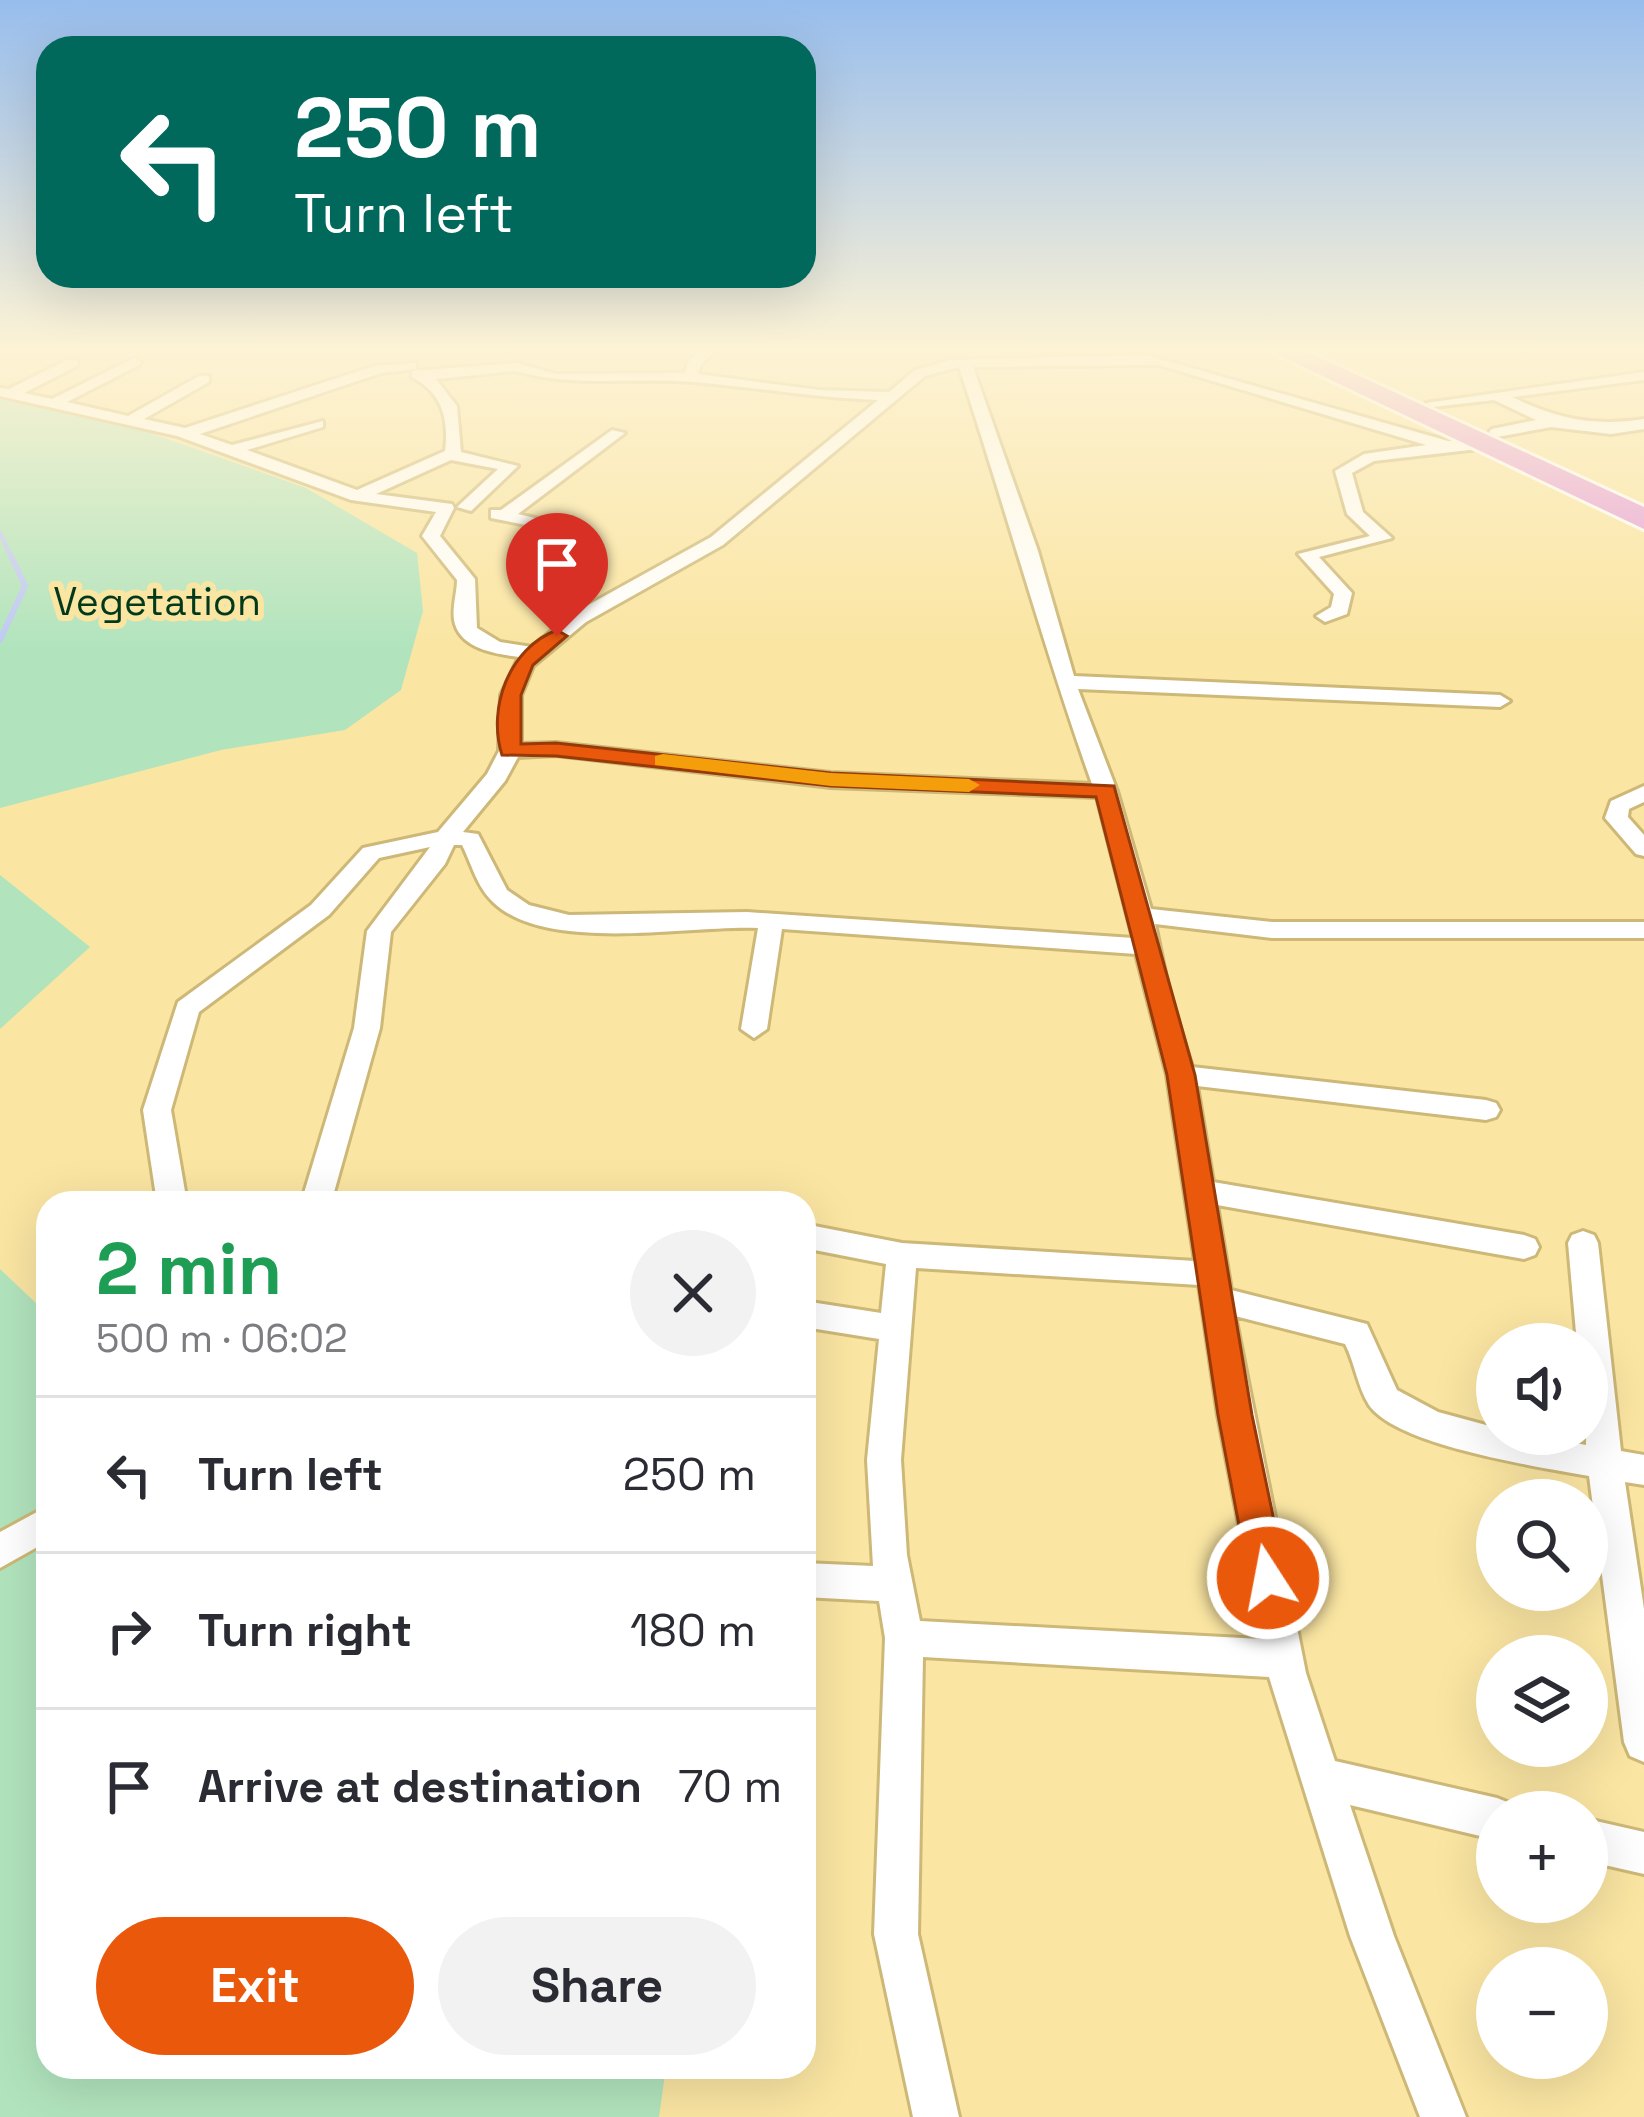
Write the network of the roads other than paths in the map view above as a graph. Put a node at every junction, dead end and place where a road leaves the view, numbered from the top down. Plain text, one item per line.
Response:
1 (237, 450) edge
2 (452, 450) edge
3 (594, 450) edge
4 (825, 450) edge
5 (994, 450) edge
6 (1414, 450) edge
7 (1495, 450) edge
8 (1502, 450) edge
9 (450, 455) junction
10 (357, 496) junction
11 (1644, 499) edge
12 (455, 508) junction
13 (504, 516) junction
14 (1644, 519) edge
15 (545, 526) dead end
16 (1325, 616) dead end
17 (535, 653) junction
18 (1066, 682) junction
19 (1500, 700) dead end
20 (510, 751) junction
21 (1106, 791) junction
22 (1644, 793) edge
23 (446, 837) junction
24 (1644, 849) edge
25 (772, 922) junction
26 (1644, 930) edge
27 (1144, 931) junction
28 (754, 1029) dead end
29 (1181, 1075) junction
30 (1486, 1111) dead end
31 (170, 1191) edge
32 (320, 1191) edge
33 (1199, 1191) junction
34 (816, 1238) edge
35 (1583, 1243) dead end
36 (1524, 1246) dead end
37 (902, 1255) junction
38 (1215, 1286) junction
39 (816, 1316) edge
40 (898, 1329) junction
41 (1605, 1463) junction
42 (1644, 1470) edge
43 (36, 1529) edge
44 (0, 1551) edge
45 (816, 1581) edge
46 (895, 1584) junction
47 (904, 1638) junction
48 (1284, 1659) junction
49 (1644, 1742) edge
50 (1321, 1778) junction
51 (1476, 1814) edge
52 (1608, 1845) edge
53 (1644, 1853) edge
54 (936, 2117) edge
55 (1443, 2117) edge

1 - 10 street
2 - 9 street
3 - 13 street
4 - 17 street
5 - 18 street
6 - 16 street
7 - 14 highway
8 - 11 highway
9 - 10 street
9 - 12 street
10 - 12 street
12 - 13 street
12 - 17 street
13 - 15 street
17 - 20 street
18 - 19 street
18 - 21 street
20 - 21 street
20 - 23 street
21 - 27 street
22 - 24 street
23 - 25 street
23 - 31 street
23 - 32 street
25 - 27 street
25 - 28 street
26 - 27 street
27 - 29 street
29 - 30 street
29 - 33 street
33 - 36 street
33 - 38 street
34 - 37 street
35 - 41 street
37 - 38 street
37 - 40 street
38 - 41 street
38 - 48 street
39 - 40 street
40 - 46 street
41 - 42 street
41 - 49 street
43 - 44 street
45 - 46 street
46 - 47 street
47 - 48 street
47 - 54 street
48 - 50 street
50 - 51 street
50 - 55 street
52 - 53 street

